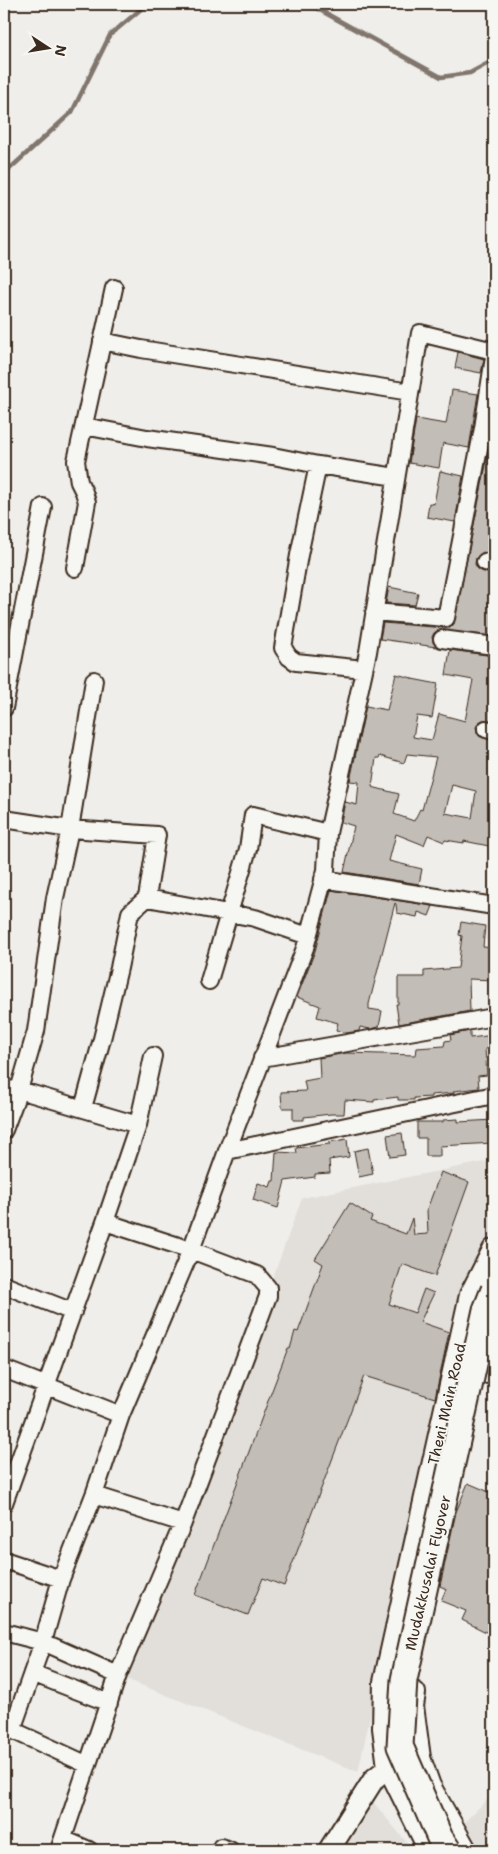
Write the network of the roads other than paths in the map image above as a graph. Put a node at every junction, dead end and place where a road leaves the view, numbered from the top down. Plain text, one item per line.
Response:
1 (114, 288) dead end
2 (102, 341) junction
3 (494, 351) edge
4 (494, 357) edge
5 (410, 392) junction
6 (84, 426) junction
7 (318, 465) junction
8 (396, 477) junction
9 (43, 507) dead end
10 (75, 568) dead end
11 (374, 612) junction
12 (442, 639) dead end
13 (494, 646) edge
14 (364, 669) junction
15 (94, 680) dead end
16 (4, 708) edge
17 (4, 819) edge
18 (70, 829) junction
19 (328, 834) junction
20 (323, 879) junction
21 (147, 898) junction
22 (494, 906) edge
23 (228, 913) junction
24 (308, 936) junction
25 (209, 981) dead end
26 (494, 1017) edge
27 (153, 1056) dead end
28 (262, 1058) junction
29 (12, 1090) edge
30 (494, 1094) edge
31 (83, 1108) junction
32 (138, 1125) junction
33 (4, 1130) edge
34 (226, 1151) junction
35 (105, 1222) junction
36 (190, 1250) junction
37 (494, 1250) edge
38 (4, 1285) edge
39 (494, 1290) edge
40 (73, 1312) junction
41 (494, 1331) edge
42 (4, 1369) edge
43 (46, 1386) junction
44 (121, 1415) junction
45 (94, 1495) junction
46 (4, 1504) edge
47 (183, 1523) junction
48 (4, 1560) edge
49 (61, 1579) junction
50 (4, 1632) edge
51 (43, 1642) junction
52 (32, 1673) junction
53 (118, 1674) junction
54 (109, 1703) junction
55 (419, 1758) junction
56 (88, 1765) junction
57 (389, 1767) junction
58 (61, 1844) edge
59 (89, 1850) edge
60 (329, 1850) edge
61 (430, 1850) edge
62 (448, 1850) edge
63 (465, 1850) edge

1 - 2 street
2 - 5 street
2 - 6 street
3 - 5 street
4 - 11 street
5 - 8 street
6 - 7 street
6 - 10 street
7 - 8 street
7 - 14 street
8 - 11 street
9 - 16 street
11 - 14 street
12 - 13 street
14 - 19 street
15 - 18 street
17 - 18 street
18 - 21 street
18 - 29 street
19 - 20 street
19 - 23 street
20 - 22 street
20 - 24 street
21 - 23 street
21 - 31 street
23 - 24 street
23 - 25 street
24 - 28 street
26 - 28 street
27 - 32 street
28 - 34 street
29 - 31 street
29 - 33 street
30 - 34 street
31 - 32 street
32 - 35 street
34 - 36 street
35 - 36 street
35 - 40 street
36 - 44 street
36 - 47 street
37 - 57 main road, Theni Main Road
38 - 40 street
39 - 62 main road, Mudakkusalai Flyover, bridge
40 - 43 street
41 - 55 main road, Theni Main Road
42 - 43 street
43 - 44 street
43 - 46 street
44 - 45 street
45 - 47 street
45 - 49 street
47 - 53 street
48 - 49 street
49 - 51 street
50 - 51 street
51 - 52 street
51 - 53 street
52 - 54 street
52 - 56 street
53 - 54 street
54 - 56 street
55 - 57 main road
55 - 63 main road, Theni Main Road
56 - 58 street
57 - 60 street
57 - 61 main road, Theni Main Road
58 - 59 street

